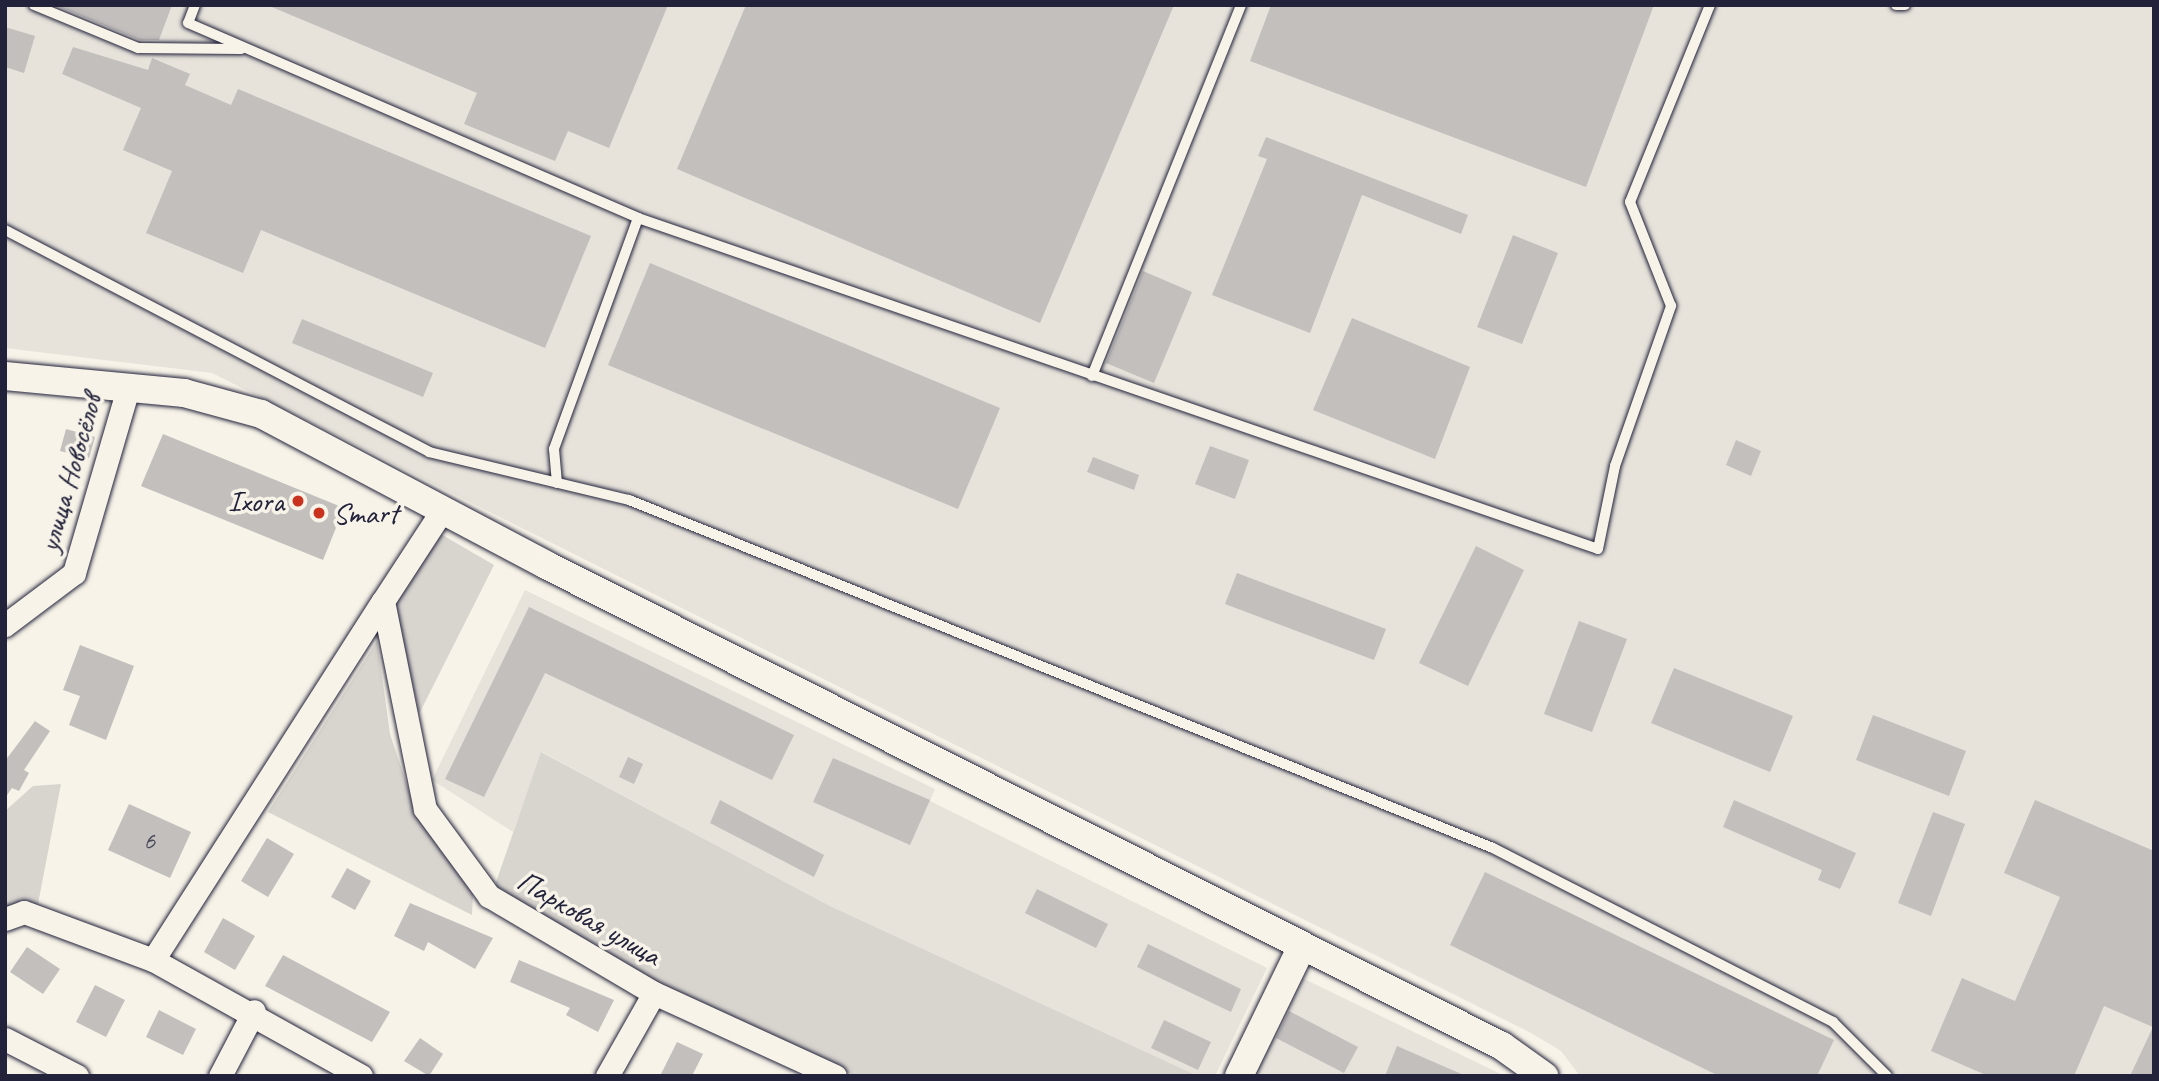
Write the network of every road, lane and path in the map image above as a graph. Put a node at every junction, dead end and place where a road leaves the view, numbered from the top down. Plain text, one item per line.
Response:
1 (34, 5) edge
2 (195, 5) edge
3 (1241, 5) edge
4 (1710, 5) edge
5 (1896, 5) edge
6 (1905, 5) edge
7 (247, 49) junction
8 (638, 218) junction
9 (5, 230) edge
10 (5, 376) edge
11 (1092, 376) junction
12 (128, 388) junction
13 (557, 483) junction
14 (443, 509) junction
15 (383, 601) junction
16 (5, 625) edge
17 (5, 919) edge
18 (1302, 946) junction
19 (153, 960) junction
20 (654, 993) junction
21 (254, 1011) junction
22 (5, 1039) edge
23 (77, 1076) edge
24 (220, 1076) edge
25 (362, 1076) edge
26 (607, 1076) edge
27 (835, 1076) edge
28 (1239, 1076) edge
29 (1544, 1076) edge
30 (1888, 1076) edge

1 - 7 lane
2 - 7 lane
3 - 11 lane
4 - 11 lane
5 - 6 lane
7 - 8 lane
8 - 11 lane
8 - 13 lane
9 - 13 lane
10 - 12 street
12 - 14 street
12 - 16 street, улица Новосёлов
13 - 30 lane
14 - 15 street
14 - 18 street
15 - 19 street
15 - 20 street, Парковая улица
17 - 19 street
18 - 28 street
18 - 29 street
19 - 21 street
20 - 26 street
20 - 27 street, Парковая улица
21 - 24 street
21 - 25 street
22 - 23 street

